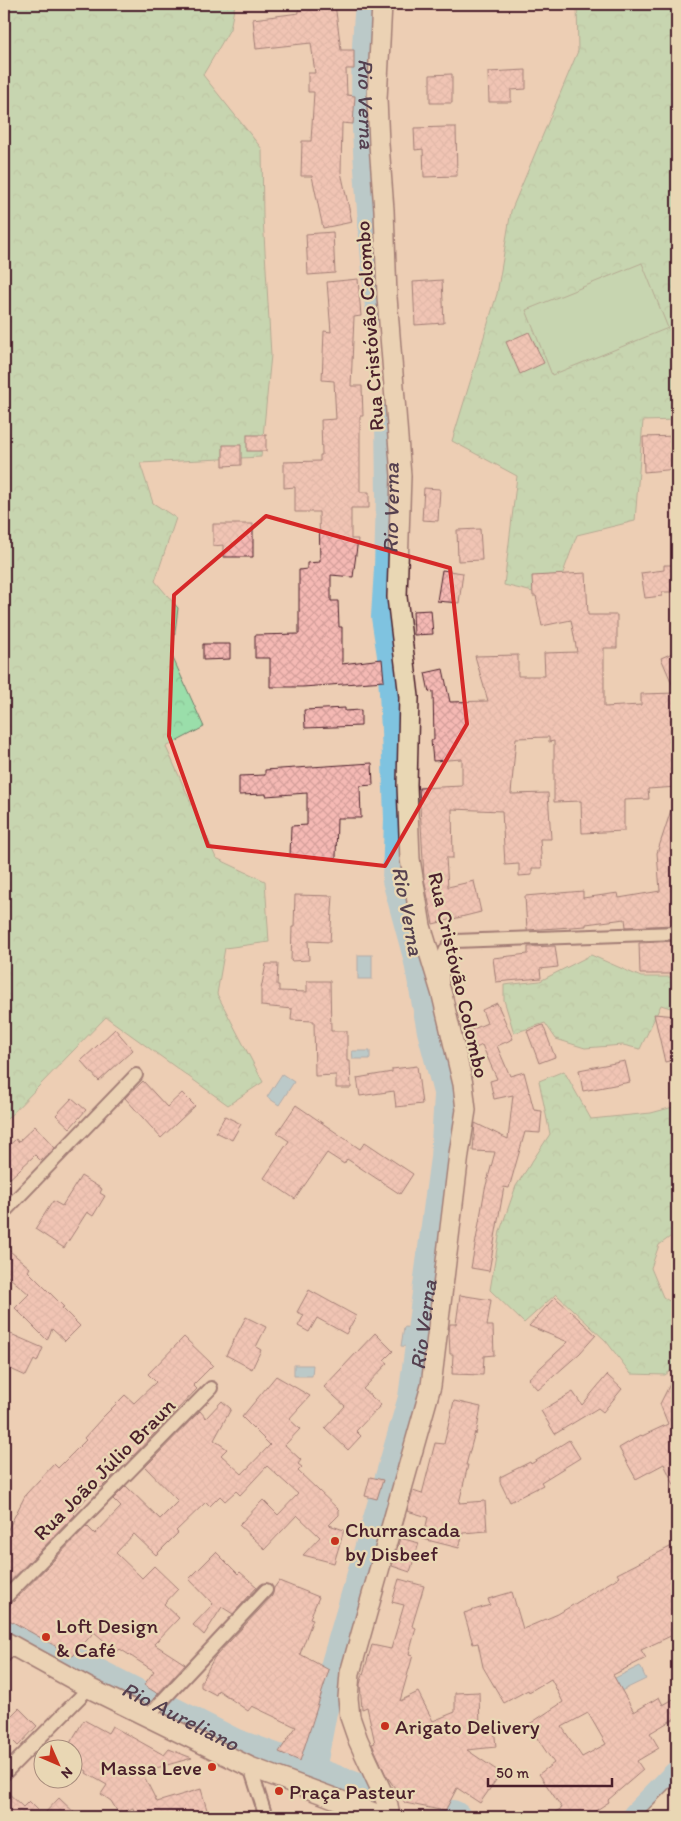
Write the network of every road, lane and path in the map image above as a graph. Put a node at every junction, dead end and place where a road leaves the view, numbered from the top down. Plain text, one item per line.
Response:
1 (382, 4) edge
2 (677, 933) edge
3 (442, 995) junction
4 (136, 1075) dead end
5 (4, 1212) edge
6 (211, 1388) dead end
7 (266, 1590) dead end
8 (4, 1599) edge
9 (7, 1648) edge
10 (89, 1688) junction
11 (147, 1717) junction
12 (250, 1766) junction
13 (4, 1774) edge
14 (677, 1795) edge
15 (266, 1817) edge
16 (385, 1817) edge
17 (390, 1817) edge
18 (655, 1817) edge

1 - 3 main road, Rua Cristóvão Colombo
2 - 3 street
3 - 17 main road, Rua Cristóvão Colombo
4 - 5 street
6 - 8 street, Rua João Júlio Braun
7 - 11 street
9 - 10 main road
10 - 11 main road
10 - 13 street
11 - 12 main road
12 - 15 street
12 - 16 main road
14 - 18 main road

